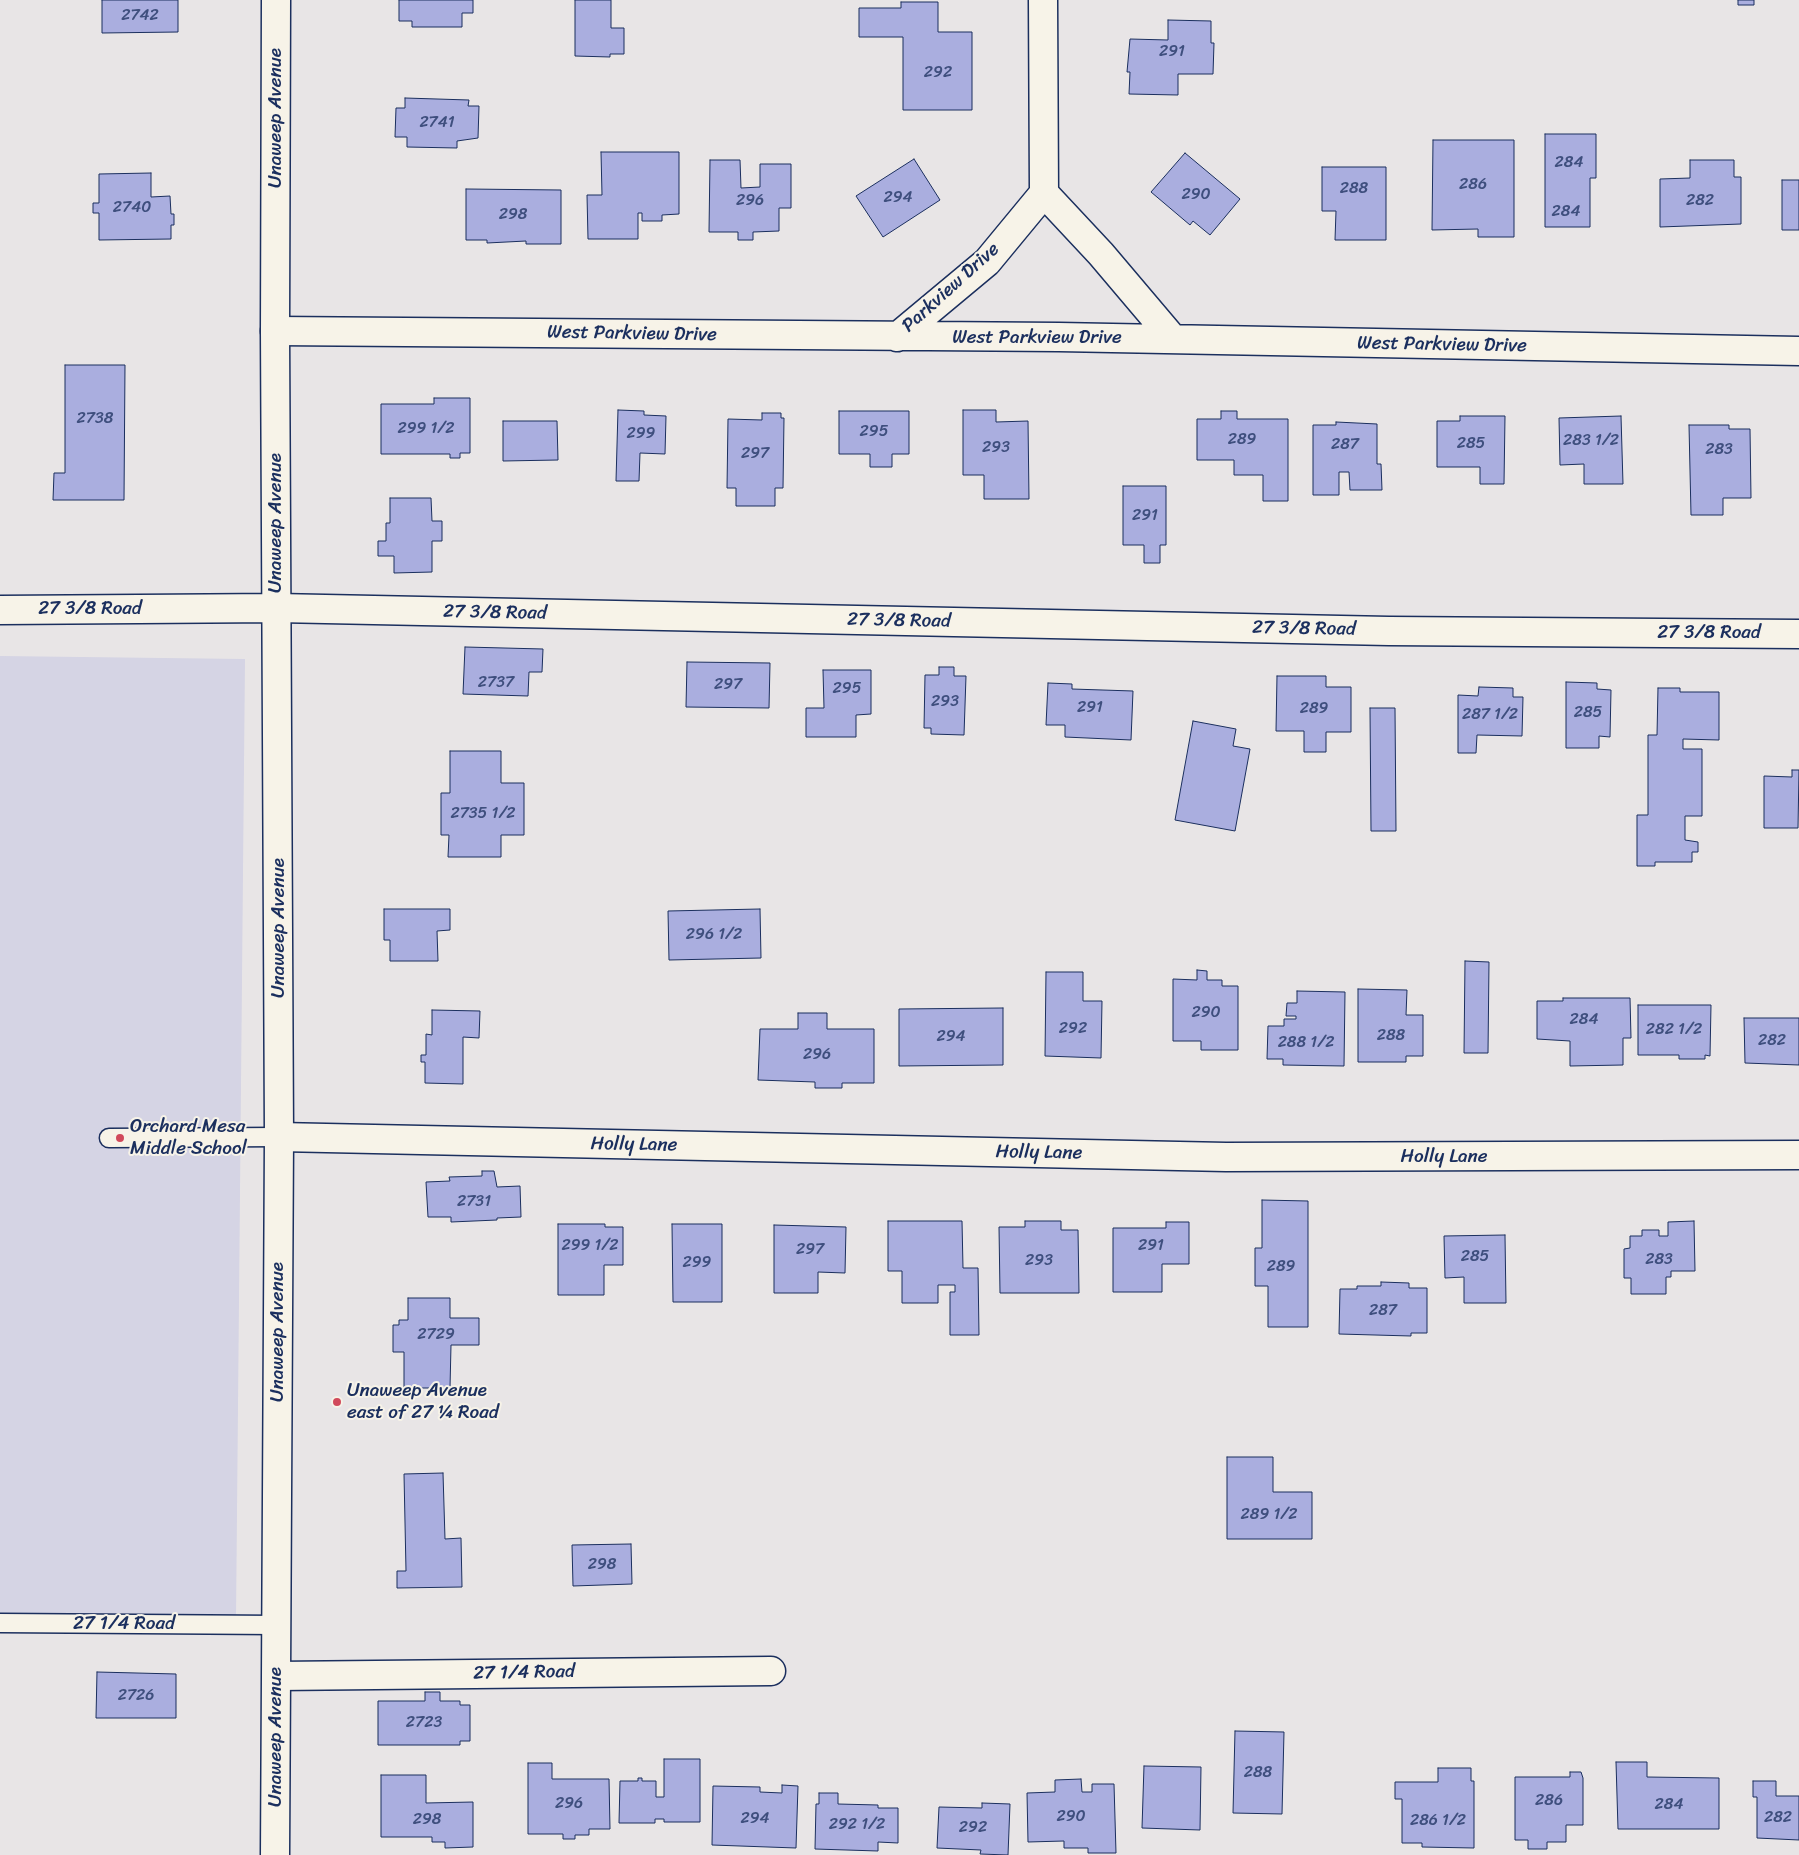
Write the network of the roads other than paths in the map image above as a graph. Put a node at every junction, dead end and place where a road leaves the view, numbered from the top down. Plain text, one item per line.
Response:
1 (276, 0) edge
2 (1043, 0) edge
3 (1044, 193) junction
4 (275, 331) junction
5 (897, 337) junction
6 (1173, 339) junction
7 (1799, 351) edge
8 (277, 608) junction
9 (0, 610) edge
10 (1799, 634) edge
11 (280, 1137) junction
12 (108, 1138) dead end
13 (1799, 1155) edge
14 (0, 1623) edge
15 (277, 1625) junction
16 (771, 1671) dead end
17 (277, 1676) junction
18 (275, 1855) edge

1 - 4 street, Unaweep Avenue
2 - 3 street
3 - 5 street, Parkview Drive
3 - 6 street
4 - 5 street, West Parkview Drive
4 - 8 street, Unaweep Avenue
5 - 6 street, West Parkview Drive
6 - 7 street, West Parkview Drive
8 - 9 street, 27 3/8 Road
8 - 10 street, 27 3/8 Road
8 - 11 street, Unaweep Avenue
11 - 12 lane
11 - 13 street, Holly Lane
11 - 15 street, Unaweep Avenue
14 - 15 lane, 27 1/4 Road
15 - 17 street, Unaweep Avenue
16 - 17 street, 27 1/4 Road
17 - 18 street, Unaweep Avenue

